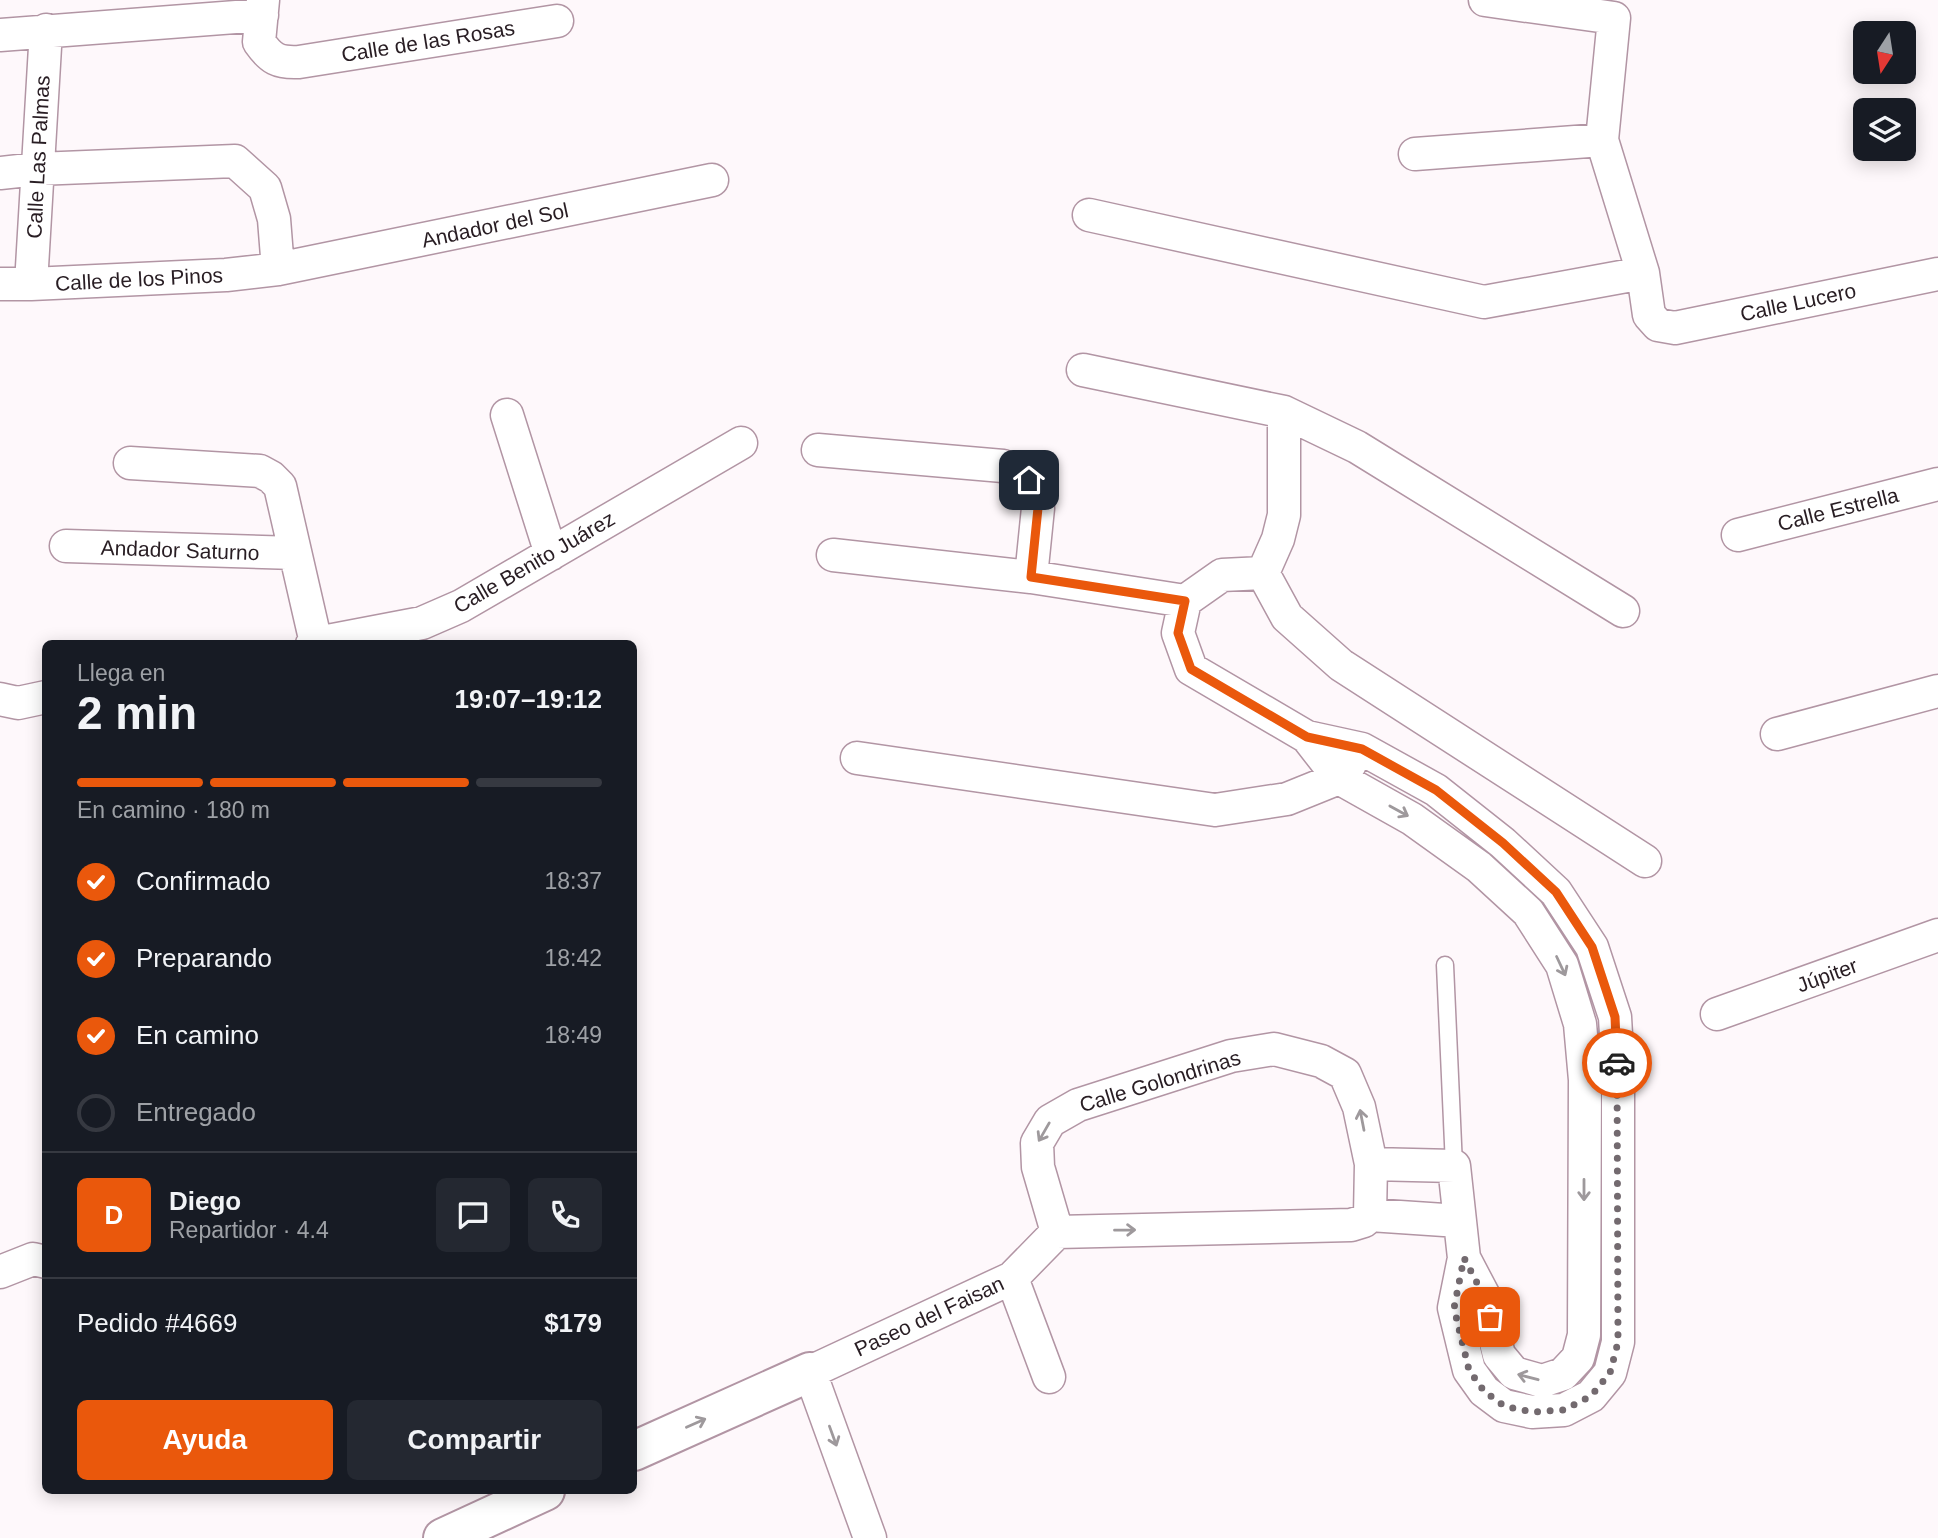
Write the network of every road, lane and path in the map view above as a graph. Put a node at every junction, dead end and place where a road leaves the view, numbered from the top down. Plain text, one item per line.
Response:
1 (1485, 0) edge
2 (262, 7) edge
3 (557, 21) dead end
4 (46, 30) junction
5 (0, 35) edge
6 (1602, 140) junction
7 (1415, 154) dead end
8 (37, 169) junction
9 (0, 173) edge
10 (712, 180) dead end
11 (1089, 215) dead end
12 (278, 269) junction
13 (1643, 273) junction
14 (1938, 274) edge
15 (15, 284) edge
16 (1083, 369) dead end
17 (1284, 412) junction
18 (507, 415) dead end
19 (741, 443) dead end
20 (818, 450) dead end
21 (130, 463) dead end
22 (1938, 484) edge
23 (1738, 535) dead end
24 (66, 547) dead end
25 (295, 553) junction
26 (551, 554) junction
27 (833, 555) dead end
28 (1263, 573) junction
29 (1031, 577) junction
30 (1185, 601) junction
31 (1623, 611) dead end
32 (313, 640) edge
33 (335, 640) edge
34 (1938, 691) edge
35 (1777, 734) dead end
36 (1307, 737) junction
37 (1362, 749) junction
38 (857, 758) dead end
39 (1339, 778) junction
40 (1645, 861) dead end
41 (1938, 935) edge
42 (1445, 965) dead end
43 (1717, 1014) dead end
44 (1371, 1164) junction
45 (1454, 1166) junction
46 (1361, 1220) junction
47 (1459, 1221) junction
48 (1057, 1232) junction
49 (1464, 1258) junction
50 (42, 1261) edge
51 (0, 1272) edge
52 (1012, 1278) junction
53 (810, 1372) junction
54 (1049, 1377) dead end
55 (637, 1450) edge
56 (541, 1494) edge
57 (492, 1528) edge
58 (443, 1538) edge
59 (870, 1538) edge

1 - 6 street
2 - 3 street, Calle de las Rosas
2 - 4 street
4 - 5 street
4 - 8 street, Calle Las Palmas
6 - 7 street
6 - 13 street
8 - 9 street
8 - 12 street
8 - 15 street, Calle Las Palmas
10 - 12 street, Andador del Sol
11 - 13 street
12 - 15 street, Calle de los Pinos
13 - 14 street, Calle Lucero
16 - 17 street
17 - 28 street
17 - 31 street
18 - 26 street
19 - 26 street, Calle Benito Juárez
20 - 29 street
21 - 25 street
22 - 23 street, Calle Estrella
24 - 25 street, Andador Saturno
25 - 32 street
26 - 33 street, Calle Benito Juárez
27 - 29 street
28 - 30 street
28 - 40 street
29 - 30 street
30 - 36 street
34 - 35 street
36 - 37 street
36 - 39 street
37 - 39 street
37 - 49 street
38 - 39 street
39 -> 49 street
41 - 43 street, Júpiter
42 - 45 lane
44 - 45 street
44 - 46 street, Calle Golondrinas
44 -> 48 street, Calle Golondrinas
45 - 47 street
46 - 47 street
48 -> 46 street
47 - 49 street
48 - 52 street, Paseo del Faisan
50 - 51 street
52 - 53 street, Paseo del Faisan
52 - 54 street
55 -> 53 street, Paseo del Faisan
53 -> 59 street
56 - 57 street
57 - 58 street

